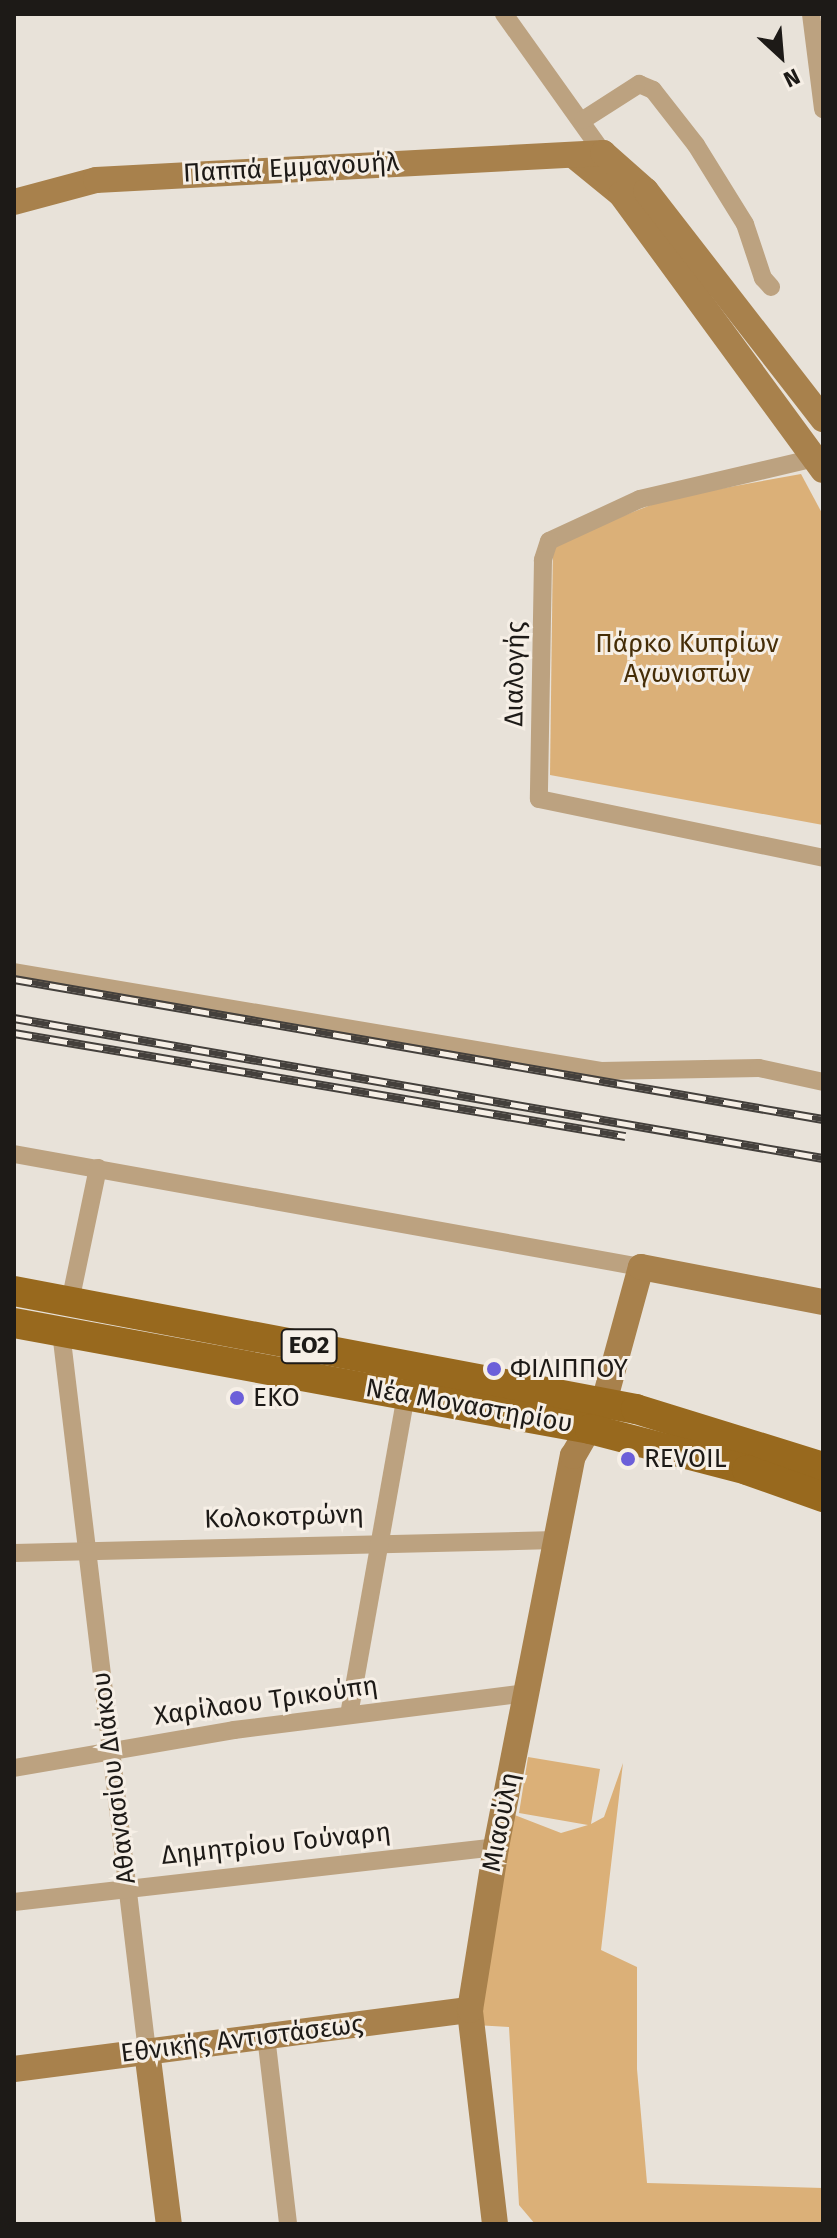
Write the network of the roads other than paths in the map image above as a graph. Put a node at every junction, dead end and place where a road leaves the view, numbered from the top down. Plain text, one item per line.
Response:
1 (504, 14) edge
2 (811, 14) edge
3 (823, 109) edge
4 (583, 120) junction
5 (570, 153) junction
6 (603, 153) junction
7 (14, 202) edge
8 (771, 287) dead end
9 (823, 419) edge
10 (819, 464) edge
11 (823, 858) edge
12 (14, 972) edge
13 (823, 1082) edge
14 (14, 1154) edge
15 (98, 1168) junction
16 (641, 1267) junction
17 (14, 1291) edge
18 (70, 1302) junction
19 (823, 1302) edge
20 (14, 1323) edge
21 (61, 1332) junction
22 (406, 1395) junction
23 (604, 1402) junction
24 (590, 1429) junction
25 (823, 1467) edge
26 (823, 1497) edge
27 (378, 1540) junction
28 (556, 1540) junction
29 (87, 1549) junction
30 (14, 1553) edge
31 (527, 1693) junction
32 (349, 1715) junction
33 (111, 1749) junction
34 (14, 1768) edge
35 (496, 1847) junction
36 (127, 1885) junction
37 (14, 1902) edge
38 (470, 2010) junction
39 (266, 2036) junction
40 (147, 2051) junction
41 (14, 2069) edge
42 (169, 2224) edge
43 (288, 2224) edge
44 (495, 2224) edge

1 - 4 street
2 - 3 street
4 - 6 street
4 - 8 street
5 - 6 street, Παππά Εμμανουήλ
5 - 7 street, Παππά Εμμανουήλ
5 - 10 street
6 - 9 street
10 - 11 street, Διαλογής
12 - 13 street
14 - 15 street
15 - 16 street
15 - 18 street
16 - 19 street
16 - 23 street, Μιαούλη
17 - 18 main road, Νέα Μοναστηρίου / ΕΟ2
18 - 23 main road, Νέα Μοναστηρίου / ΕΟ2
20 - 21 main road, Νέα Μοναστηρίου / ΕΟ2
21 - 22 main road, Νέα Μοναστηρίου / ΕΟ2
21 - 29 street, Αθανασίου Διάκου
22 - 24 main road, Νέα Μοναστηρίου / ΕΟ2
22 - 27 street
23 - 24 street, Μιαούλη
23 - 25 main road, Νέα Μοναστηρίου / ΕΟ2
24 - 26 main road, Νέα Μοναστηρίου / ΕΟ2
24 - 28 street, Μιαούλη
27 - 28 street, Κολοκοτρώνη
27 - 29 street, Κολοκοτρώνη
27 - 32 street
28 - 31 street, Μιαούλη
29 - 30 street, Κολοκοτρώνη
29 - 33 street, Αθανασίου Διάκου
31 - 32 street, Χαρίλαου Τρικούπη
31 - 35 street, Μιαούλη
32 - 33 street, Χαρίλαου Τρικούπη
33 - 34 street, Χαρίλαου Τρικούπη
33 - 36 street, Αθανασίου Διάκου
35 - 36 street, Δημητρίου Γούναρη
35 - 38 street, Μιαούλη
36 - 37 street, Δημητρίου Γούναρη
36 - 40 street, Αθανασίου Διάκου
38 - 39 street, Εθνικής Αντιστάσεως
38 - 44 street, Μιαούλη
39 - 40 street, Εθνικής Αντιστάσεως
39 - 43 street
40 - 41 street, Εθνικής Αντιστάσεως
40 - 42 street, Αθανασίου Διάκου

